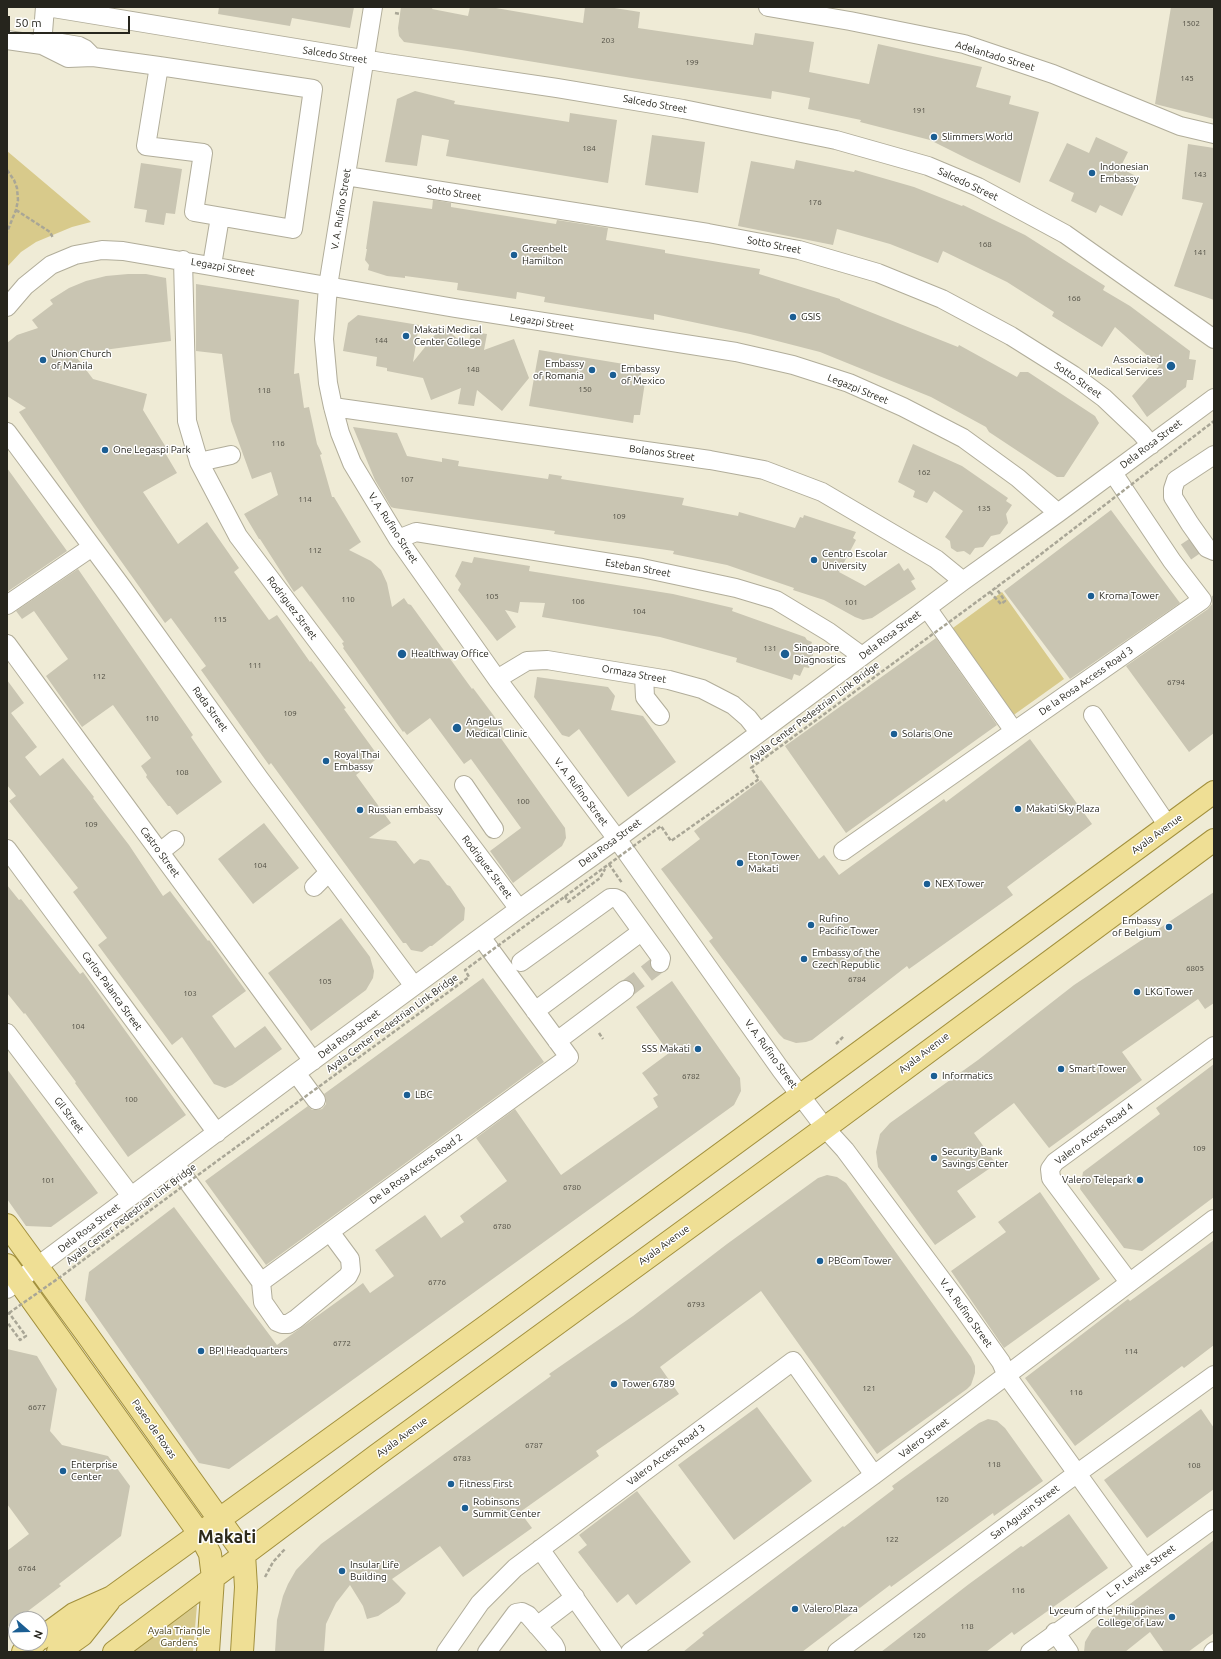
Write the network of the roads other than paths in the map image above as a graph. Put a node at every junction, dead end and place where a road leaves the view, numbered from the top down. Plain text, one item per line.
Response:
1 (46, 7) edge
2 (373, 7) edge
3 (768, 7) edge
4 (7, 40) edge
5 (42, 45) junction
6 (365, 60) junction
7 (159, 66) junction
8 (1214, 134) edge
9 (346, 176) junction
10 (220, 217) junction
11 (183, 260) junction
12 (212, 265) junction
13 (328, 286) junction
14 (7, 307) edge
15 (1214, 339) edge
16 (1214, 398) edge
17 (333, 407) junction
18 (7, 432) edge
19 (1151, 445) junction
20 (231, 455) dead end
21 (1214, 455) edge
22 (199, 462) junction
23 (1113, 473) junction
24 (1058, 514) junction
25 (398, 540) junction
26 (92, 547) junction
27 (1214, 551) edge
28 (962, 581) junction
29 (7, 605) edge
30 (927, 608) junction
31 (7, 644) edge
32 (862, 656) junction
33 (644, 676) junction
34 (497, 679) junction
35 (1093, 715) dead end
36 (660, 716) dead end
37 (1014, 731) junction
38 (759, 732) junction
39 (464, 785) dead end
40 (1214, 792) edge
41 (476, 802) junction
42 (452, 820) junction
43 (1168, 826) junction
44 (494, 829) dead end
45 (617, 839) junction
46 (175, 840) dead end
47 (1214, 840) edge
48 (7, 849) edge
49 (843, 851) dead end
50 (160, 852) junction
51 (329, 872) junction
52 (314, 887) dead end
53 (519, 909) junction
54 (641, 932) junction
55 (481, 937) junction
56 (521, 962) dead end
57 (660, 963) dead end
58 (414, 986) junction
59 (625, 990) tunnel mouth
60 (535, 1011) junction
61 (7, 1034) edge
62 (557, 1040) junction
63 (1214, 1046) edge
64 (313, 1061) junction
65 (296, 1073) junction
66 (800, 1095) junction
67 (316, 1100) dead end
68 (824, 1128) junction
69 (217, 1133) junction
70 (175, 1164) junction
71 (131, 1196) junction
72 (1214, 1219) edge
73 (7, 1225) edge
74 (330, 1232) junction
75 (37, 1266) junction
76 (11, 1278) edge
77 (261, 1282) junction
78 (1129, 1282) junction
79 (1214, 1375) edge
80 (1007, 1376) junction
81 (1078, 1473) junction
82 (874, 1475) junction
83 (1214, 1519) edge
84 (218, 1520) junction
85 (199, 1534) junction
86 (540, 1549) junction
87 (244, 1554) junction
88 (1145, 1568) junction
89 (213, 1578) junction
90 (112, 1597) junction
91 (574, 1597) junction
92 (537, 1626) junction
93 (1055, 1632) junction
94 (48, 1633) edge
95 (58, 1652) edge
96 (114, 1652) edge
97 (208, 1652) edge
98 (242, 1652) edge
99 (446, 1652) edge
100 (488, 1652) edge
101 (556, 1652) edge
102 (613, 1652) edge
103 (630, 1652) edge
104 (837, 1652) edge
105 (1030, 1652) edge
106 (1070, 1652) edge

1 - 5 street
1 - 6 street, Salcedo Street
2 - 6 street, V. A. Rufino Street
3 - 8 street, Adelantado Street
4 - 5 street
5 - 7 street
6 - 9 street, V. A. Rufino Street
6 - 15 street, Salcedo Street
7 - 10 street
7 - 10 street
9 - 13 street, V. A. Rufino Street
9 - 19 street, Sotto Street
10 - 12 street
11 - 12 street, Legazpi Street
11 - 14 street, Legazpi Street
11 - 22 street, Rodriguez Street
12 - 13 street, Legazpi Street
13 - 17 street, V. A. Rufino Street
13 - 24 street, Legazpi Street
16 - 19 street, Dela Rosa Street
17 - 25 street, V. A. Rufino Street
17 - 28 street, Bolanos Street
18 - 26 street, Rada Street
19 - 23 street, Dela Rosa Street
20 - 22 street
21 - 27 street
22 - 42 street, Rodriguez Street
23 - 24 street, Dela Rosa Street
23 - 37 street, De la Rosa Access Road 3
24 - 28 street, Dela Rosa Street
25 - 32 street, Esteban Street
25 - 34 street, V. A. Rufino Street
26 - 29 street
26 - 51 street, Rada Street
28 - 30 street, Dela Rosa Street
30 - 32 street, Dela Rosa Street
30 - 37 street
31 - 50 street, Castro Street
32 - 38 street, Dela Rosa Street
33 - 34 street, Ormaza Street
33 - 36 street
33 - 38 street, Ormaza Street
34 - 45 street, V. A. Rufino Street
35 - 43 street
37 - 49 street, De la Rosa Access Road 3
38 - 45 street, Dela Rosa Street
39 - 41 street
40 - 43 main road, Ayala Avenue
41 - 42 street
41 - 44 street
42 - 53 street, Rodriguez Street
43 - 66 main road, Ayala Avenue
45 - 53 street, Dela Rosa Street
45 - 66 street, V. A. Rufino Street
46 - 50 street
47 - 68 main road, Ayala Avenue
48 - 69 street, Carlos Palanca Street
50 - 64 street, Castro Street
51 - 52 street
51 - 58 street, Rada Street
53 - 55 street, Dela Rosa Street
54 - 56 street
54 - 57 street
54 - 60 street
55 - 58 street, Dela Rosa Street
55 - 60 street, De la Rosa Access Road 2
58 - 64 street, Dela Rosa Street
59 - 62 street
60 - 62 street, De la Rosa Access Road 2
61 - 71 street, Gil Street
62 - 74 street, De la Rosa Access Road 2
63 - 78 street, Valero Access Road 4
64 - 65 street, Dela Rosa Street
65 - 67 street
65 - 69 street, Dela Rosa Street
66 - 68 street, V. A. Rufino Street
66 - 84 main road, Ayala Avenue
68 - 80 street, V. A. Rufino Street
68 - 87 main road, Ayala Avenue
69 - 70 street, Dela Rosa Street
70 - 71 street, Dela Rosa Street
70 - 77 street
71 - 75 street, Dela Rosa Street
72 - 78 street, Valero Street
73 - 75 main road, Paseo de Roxas
74 - 77 street, De la Rosa Access Road 2
74 - 77 street
75 - 76 street, Dela Rosa Street
75 - 84 main road, Paseo de Roxas
76 - 85 main road
78 - 80 street, Valero Street
79 - 81 street, San Agustin Street
80 - 81 street, V. A. Rufino Street
80 - 82 street, Valero Street
81 - 88 street, V. A. Rufino Street
81 - 104 street, San Agustin Street
82 - 86 street, Valero Access Road 3
82 - 103 street, Valero Street
83 - 88 street, L. P. Leviste Street
84 - 85 main road, Ayala Avenue
84 - 87 main road, Paseo de Roxas
85 - 89 main road
85 - 90 main road, Ayala Avenue
86 - 91 street
86 - 99 street, Valero Access Road 3
87 - 89 main road, Ayala Avenue
87 - 98 main road
88 - 93 street, L. P. Leviste Street
89 - 96 main road, Ayala Avenue
89 - 97 main road
90 - 94 main road, Ayala Avenue
90 - 95 main road, Ayala Avenue
91 - 92 street
91 - 102 street
92 - 100 street
92 - 101 street
93 - 105 street, L. P. Leviste Street
93 - 106 street

